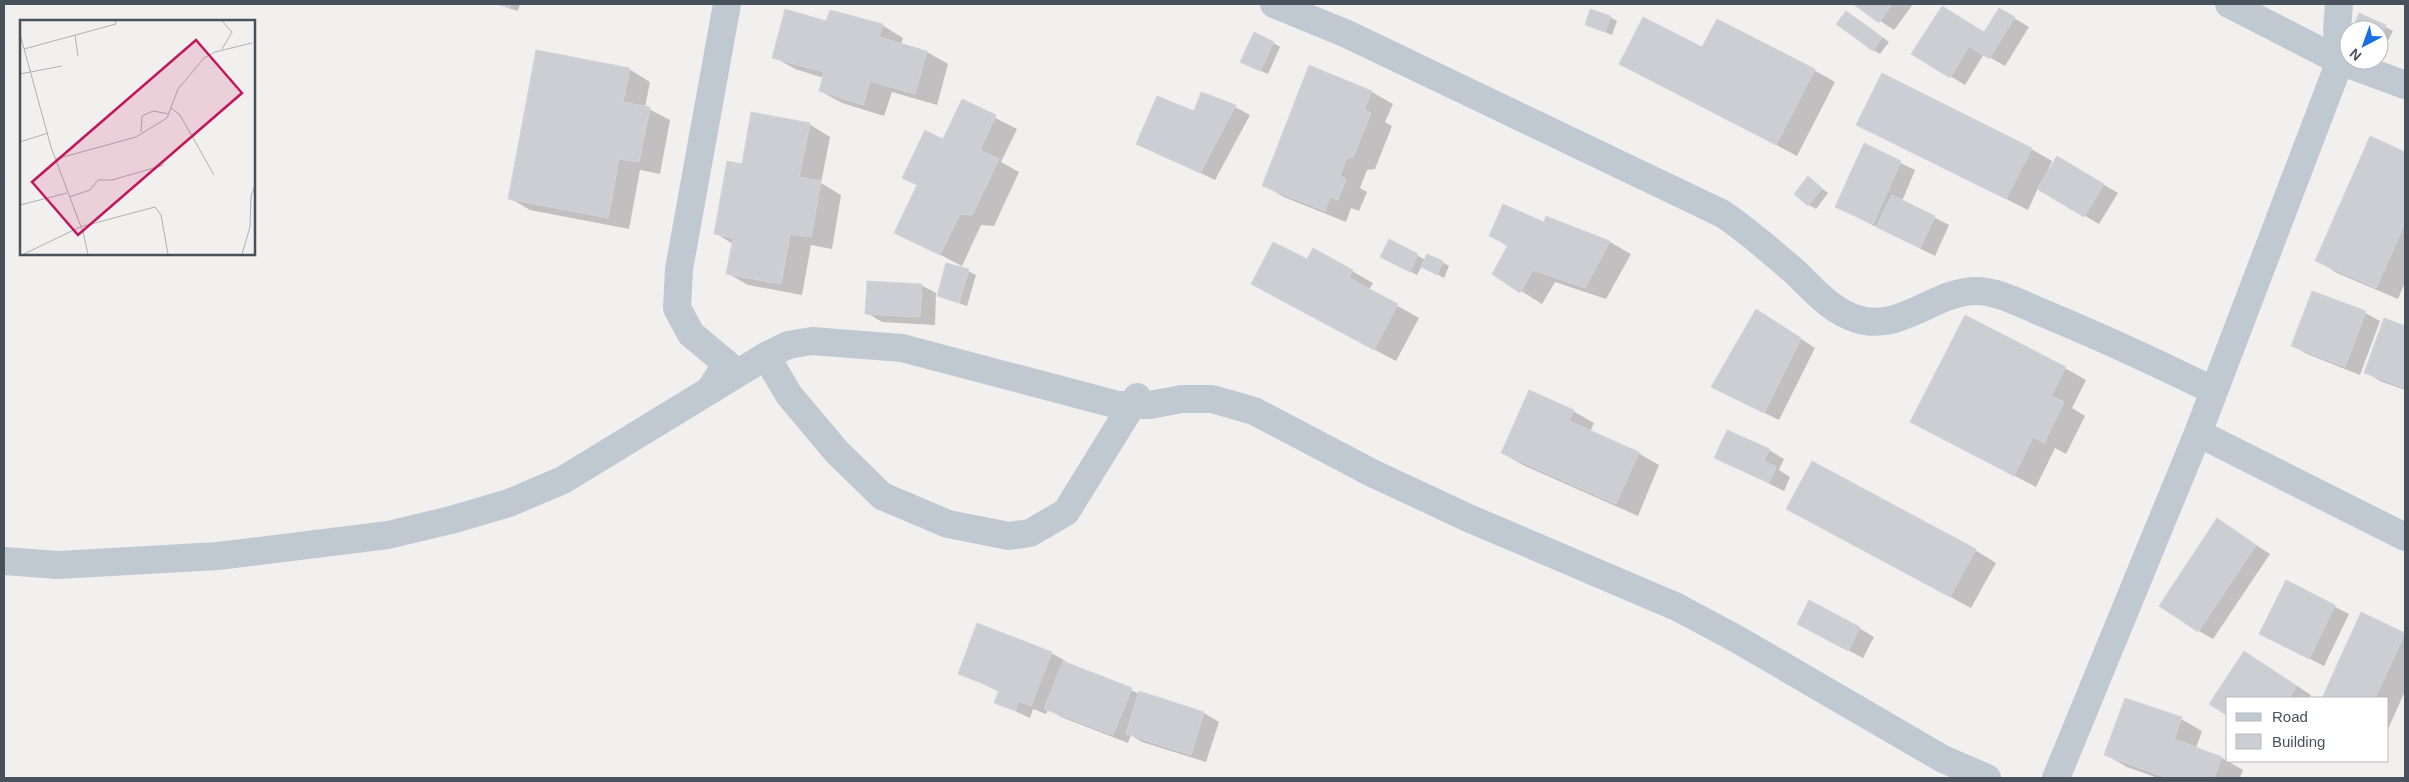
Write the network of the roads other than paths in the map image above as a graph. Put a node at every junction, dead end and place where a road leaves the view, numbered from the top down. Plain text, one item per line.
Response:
1 (727, 4) edge
2 (1274, 4) edge
3 (2229, 4) edge
4 (2339, 4) edge
5 (2339, 51) edge
6 (2339, 60) edge
7 (2339, 64) edge
8 (2364, 70) edge
9 (2405, 85) edge
10 (766, 356) junction
11 (2212, 390) junction
12 (707, 392) junction
13 (1135, 402) junction
14 (2198, 432) junction
15 (2405, 537) edge
16 (4, 561) edge
17 (1987, 778) edge
18 (2056, 778) edge

1 - 12 street
2 - 11 street
3 - 6 street
4 - 5 street
7 - 11 street
8 - 9 street
10 - 12 street
10 - 13 street
10 - 13 street
11 - 14 street
12 - 16 street
13 - 17 street
14 - 15 street
14 - 18 street

